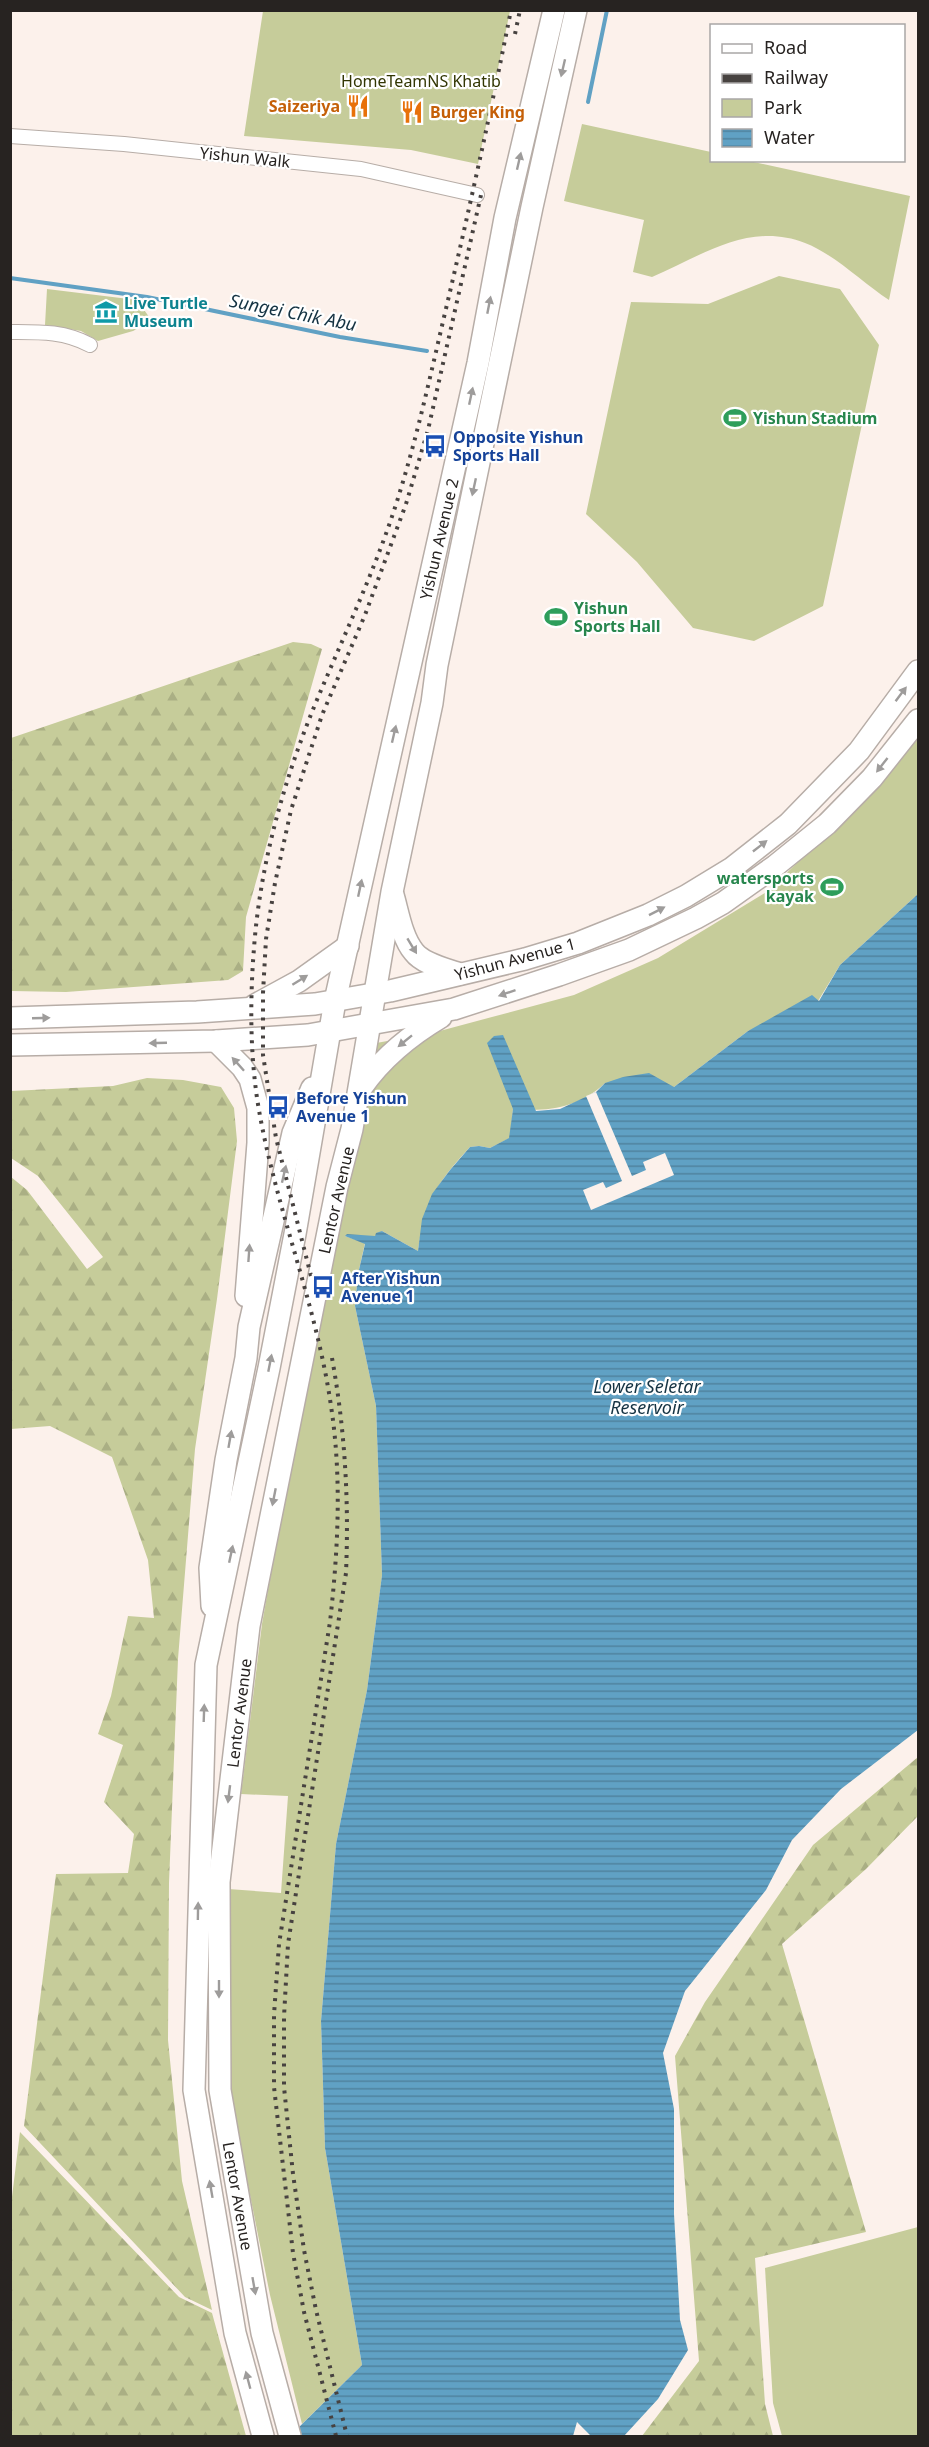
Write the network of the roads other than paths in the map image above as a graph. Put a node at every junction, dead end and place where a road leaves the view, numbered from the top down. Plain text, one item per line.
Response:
1 (554, 10) edge
2 (576, 10) edge
3 (10, 136) edge
4 (477, 195) dead end
5 (10, 332) edge
6 (90, 345) dead end
7 (918, 671) edge
8 (918, 720) edge
9 (392, 892) junction
10 (603, 933) junction
11 (348, 946) junction
12 (628, 950) junction
13 (460, 974) junction
14 (373, 994) junction
15 (335, 1001) junction
16 (248, 1008) junction
17 (454, 1009) junction
18 (10, 1018) edge
19 (370, 1026) junction
20 (329, 1031) junction
21 (216, 1041) junction
22 (10, 1045) edge
23 (323, 1063) junction
24 (359, 1091) junction
25 (238, 1395) junction
26 (214, 1632) junction
27 (289, 2434) edge
28 (263, 2436) edge

11 -> 1 main road, Yishun Avenue 2
2 -> 9 main road, Yishun Avenue 2
3 - 4 street, Yishun Walk
5 - 6 street
10 -> 7 main road, Yishun Avenue 1
8 -> 12 main road, Yishun Avenue 1
9 -> 13 main road
9 - 14 main road, Yishun Avenue 2
10 - 12 main road
10 - 13 main road, Yishun Avenue 1
11 - 15 main road, Yishun Avenue 2
16 -> 11 main road
12 -> 17 main road, Yishun Avenue 1
13 - 14 main road, Yishun Avenue 1
14 - 15 main road, Yishun Avenue 1
14 - 19 main road, Lentor Avenue
15 - 16 main road, Yishun Avenue 1
15 - 20 main road, Yishun Avenue 2
18 -> 16 main road, Yishun Avenue 1
17 - 19 main road, Yishun Avenue 1
17 -> 24 main road
19 - 20 main road, Yishun Avenue 1
19 - 24 main road, Lentor Avenue
20 - 21 main road, Yishun Avenue 1
20 - 23 main road, Lentor Avenue
21 -> 22 main road, Yishun Avenue 1
25 -> 21 main road
25 -> 23 main road
26 -> 23 main road, Lentor Avenue
24 -> 27 main road, Lentor Avenue
26 -> 25 main road
28 -> 26 main road, Lentor Avenue

